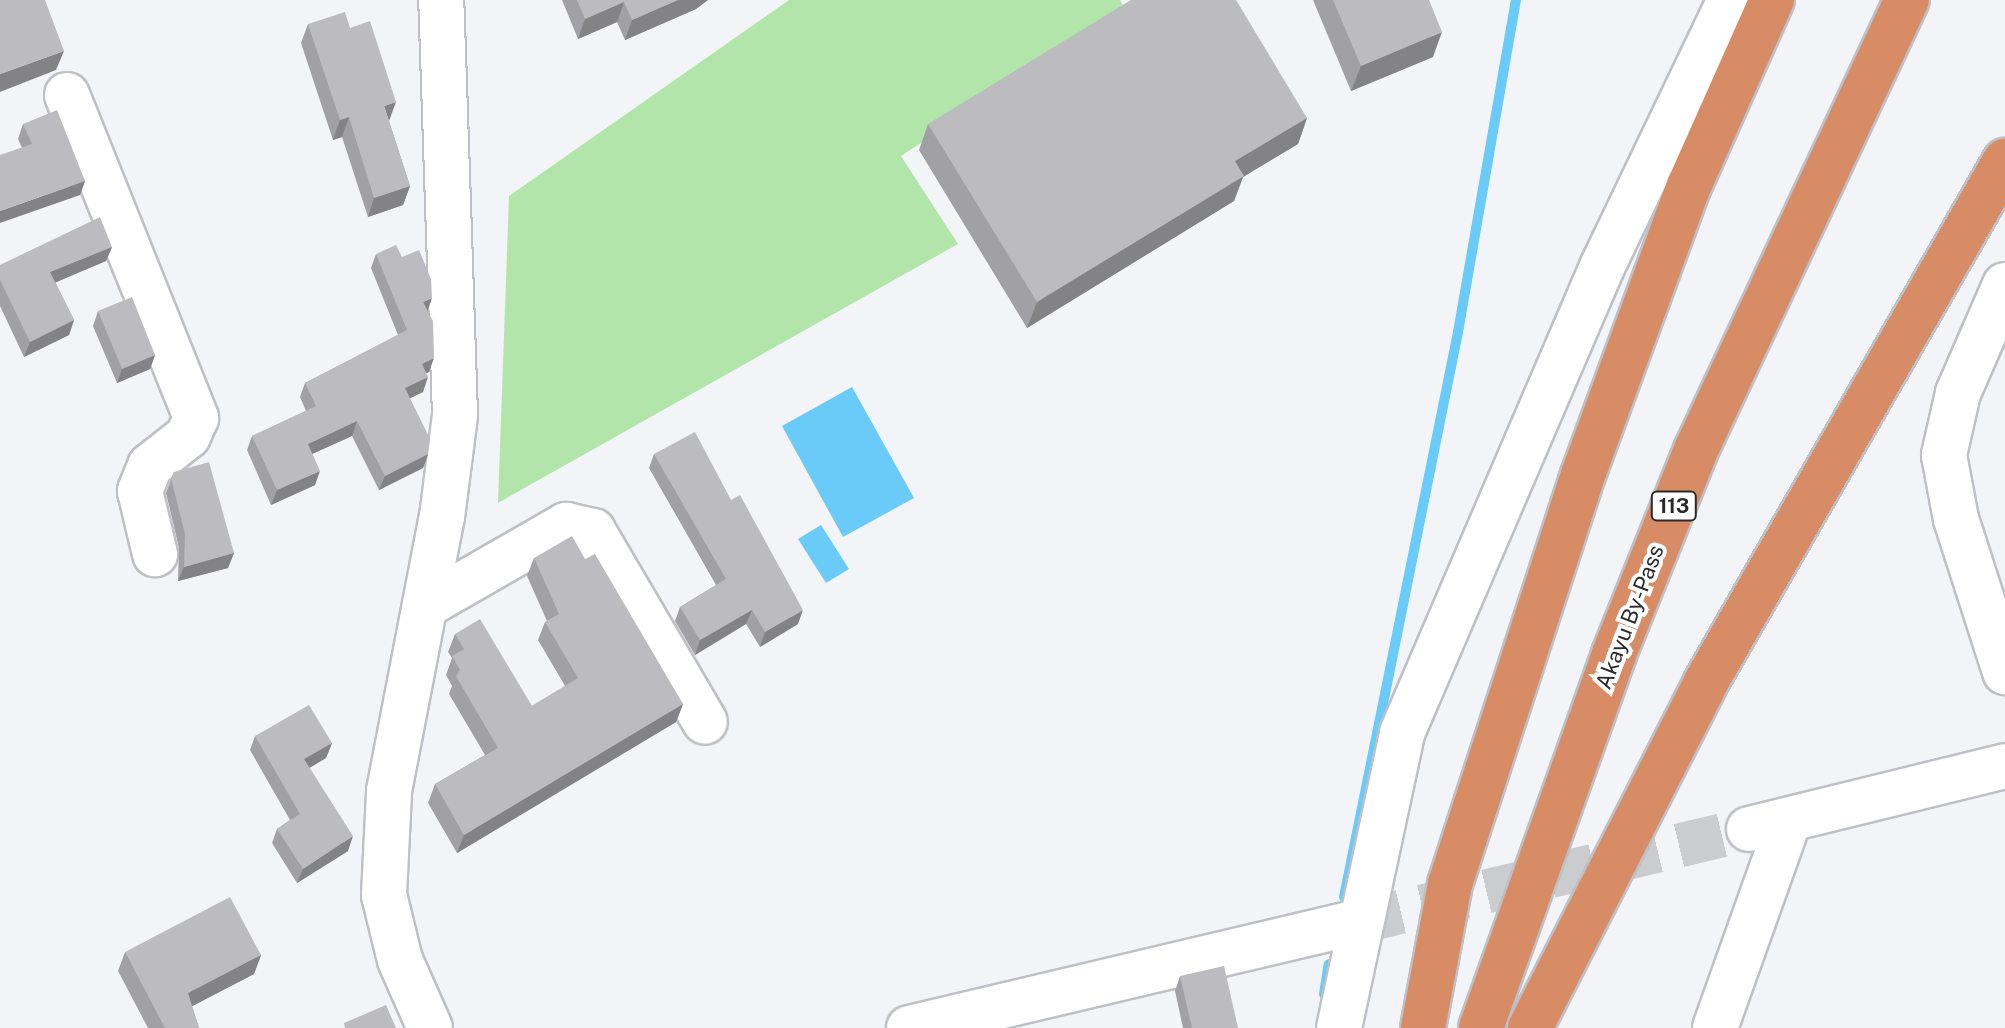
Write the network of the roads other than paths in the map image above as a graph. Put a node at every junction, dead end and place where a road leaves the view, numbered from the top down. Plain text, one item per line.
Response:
1 (441, 0) edge
2 (1730, 0) edge
3 (1772, 0) edge
4 (1907, 0) edge
5 (67, 95) dead end
6 (2005, 161) edge
7 (2005, 285) edge
8 (155, 554) dead end
9 (425, 606) junction
10 (2005, 672) edge
11 (705, 722) dead end
12 (2005, 766) edge
13 (1358, 922) junction
14 (430, 1028) edge
15 (909, 1028) edge
16 (1339, 1028) edge
17 (1423, 1028) edge
18 (1481, 1028) edge
19 (1530, 1028) edge
20 (1715, 1028) edge

1 - 9 street
2 - 13 street
3 - 17 highway
4 - 18 highway, Akayu By-Pass / 113
5 - 8 street
6 - 19 highway
7 - 10 street
9 - 11 street
9 - 14 street
12 - 20 street
13 - 15 street
13 - 16 street

